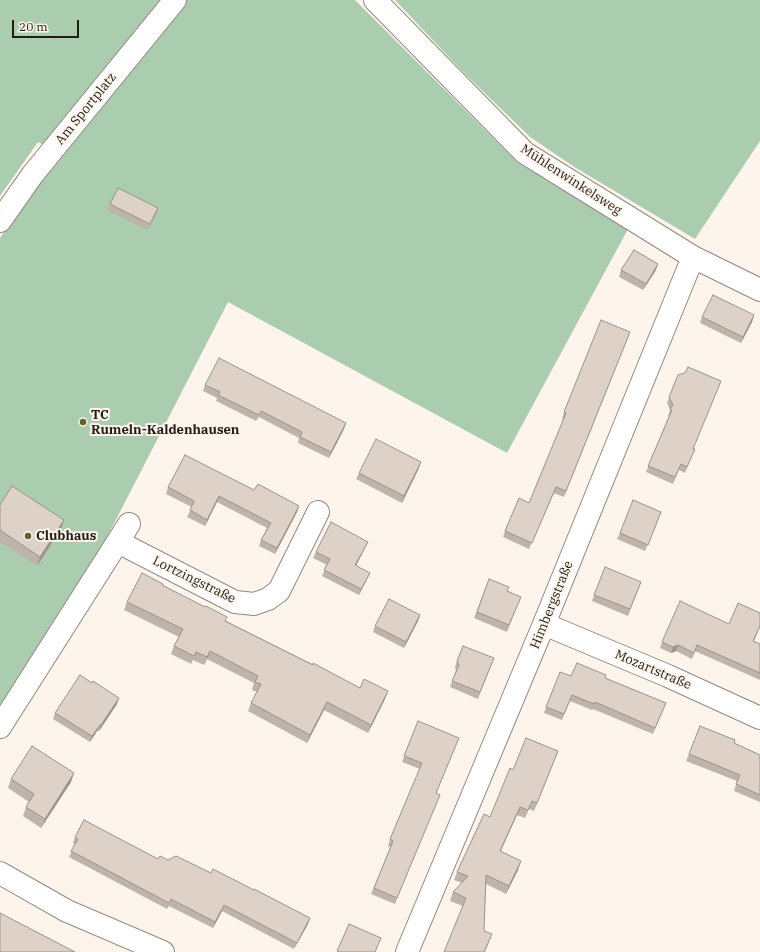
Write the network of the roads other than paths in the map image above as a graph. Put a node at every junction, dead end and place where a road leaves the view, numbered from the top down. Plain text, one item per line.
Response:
1 (175, 0) edge
2 (375, 0) edge
3 (0, 221) edge
4 (693, 257) junction
5 (760, 290) edge
6 (318, 512) dead end
7 (544, 624) junction
8 (760, 718) edge
9 (0, 727) edge
10 (0, 873) edge
11 (163, 952) edge
12 (407, 952) edge

1 - 3 street, Am Sportplatz
2 - 4 street, Mühlenwinkelsweg
4 - 5 street, Mühlenwinkelsweg
4 - 7 street, Himbergstraße
6 - 9 street, Lortzingstraße
7 - 8 street, Mozartstraße
7 - 12 street, Himbergstraße
10 - 11 street

